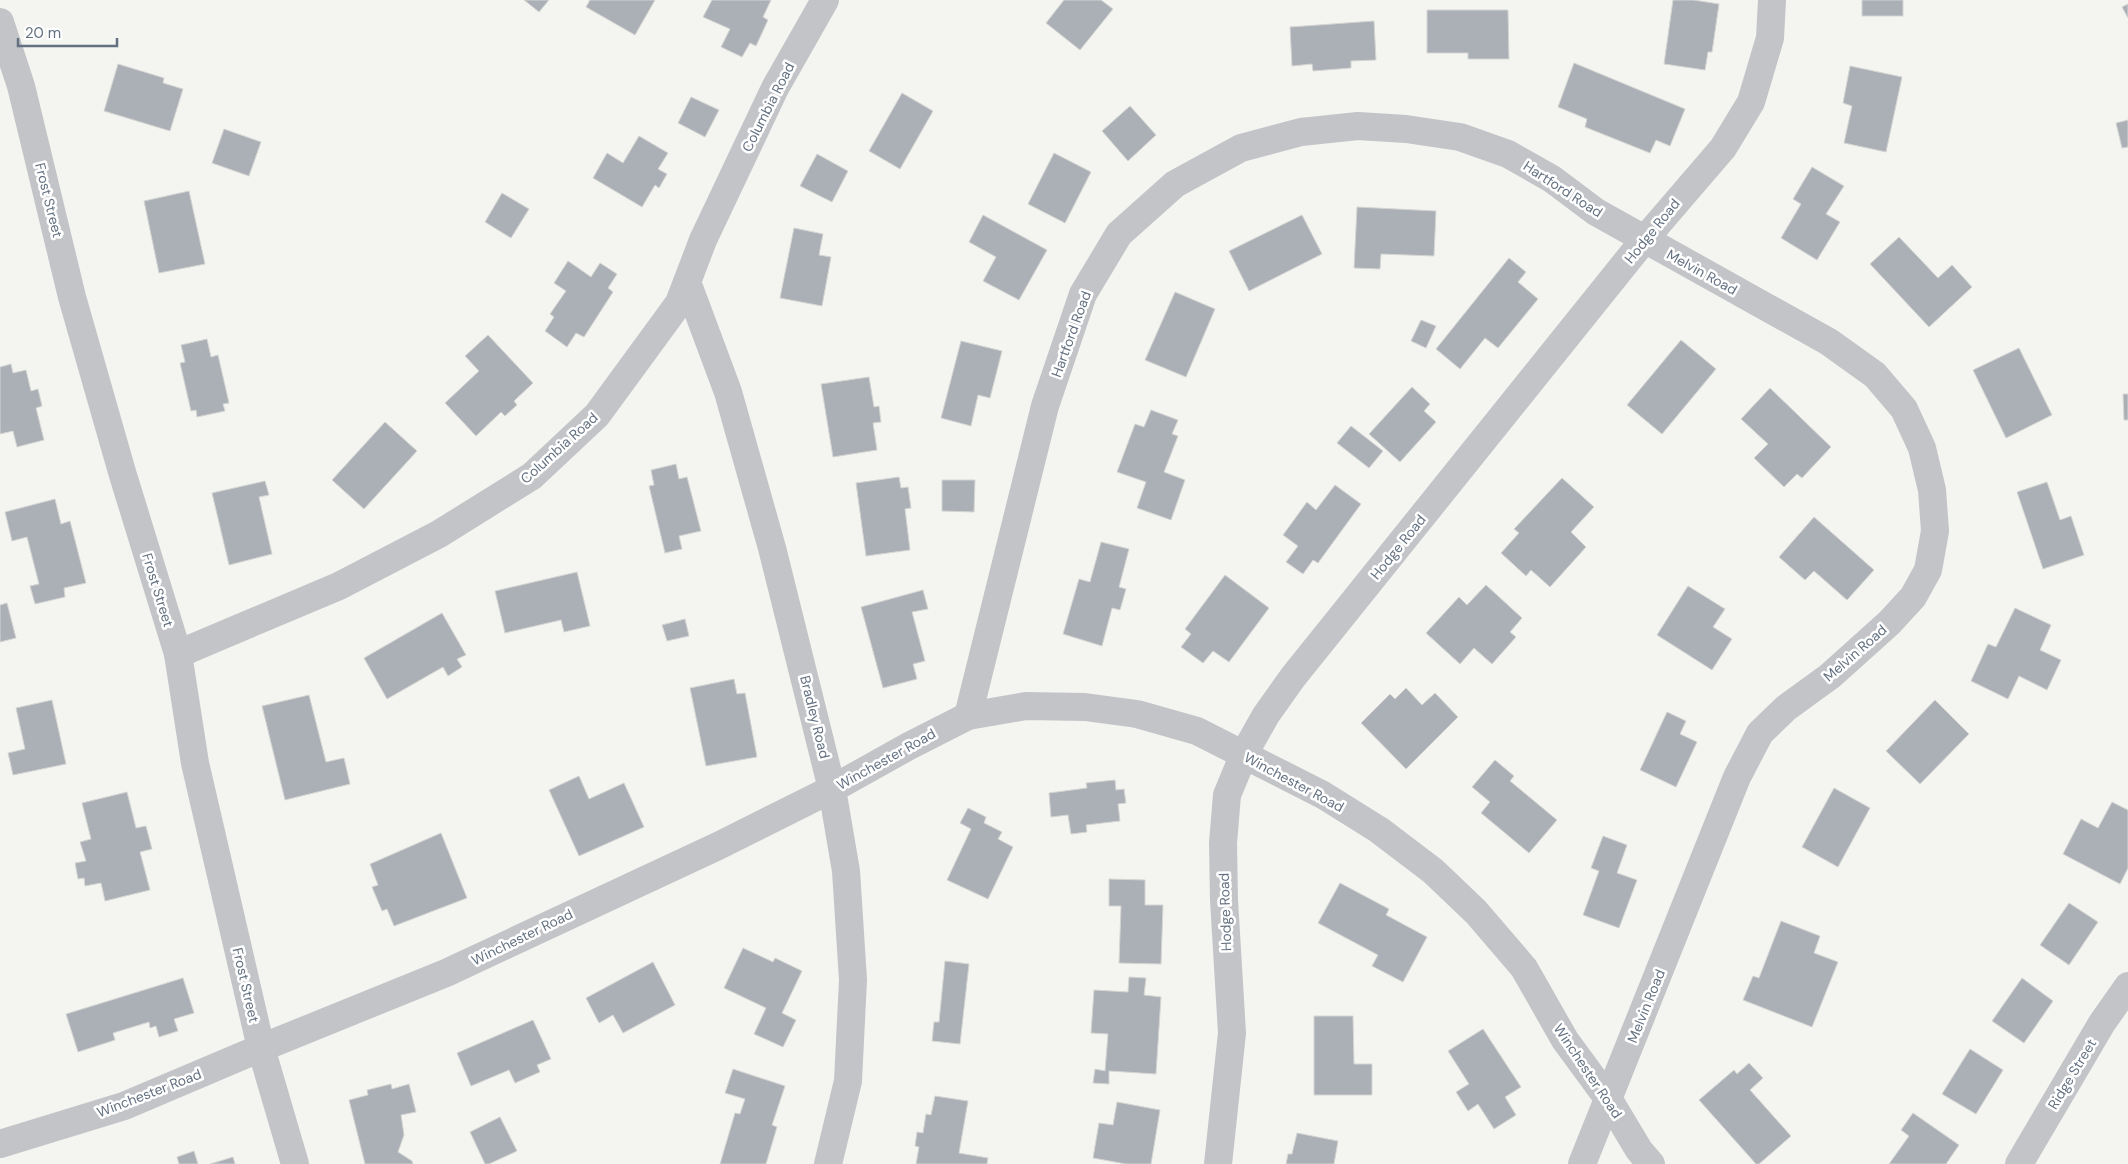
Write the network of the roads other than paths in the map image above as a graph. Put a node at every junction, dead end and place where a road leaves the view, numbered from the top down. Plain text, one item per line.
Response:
1 (825, 0) edge
2 (1772, 0) edge
3 (0, 22) edge
4 (1644, 240) junction
5 (688, 282) junction
6 (178, 654) junction
7 (968, 716) junction
8 (1244, 754) junction
9 (832, 789) junction
10 (2128, 986) edge
11 (261, 1048) junction
12 (1609, 1100) junction
13 (0, 1144) edge
14 (295, 1164) edge
15 (828, 1164) edge
16 (1218, 1164) edge
17 (1582, 1164) edge
18 (1651, 1164) edge
19 (2019, 1164) edge

1 - 5 street, Columbia Road
2 - 4 street, Hodge Road
3 - 6 street, Frost Street
4 - 7 street, Hartford Road
4 - 8 street, Hodge Road
4 - 12 street, Melvin Road
5 - 6 street, Columbia Road
5 - 9 street, Bradley Road
6 - 11 street, Frost Street
7 - 8 street, Winchester Road
7 - 9 street, Winchester Road
8 - 12 street, Winchester Road
8 - 16 street, Hodge Road
9 - 11 street, Winchester Road
9 - 15 street, Bradley Road
10 - 19 street, Ridge Street
11 - 13 street, Winchester Road
11 - 14 street, Frost Street
12 - 17 street, Melvin Road
12 - 18 street, Winchester Road

